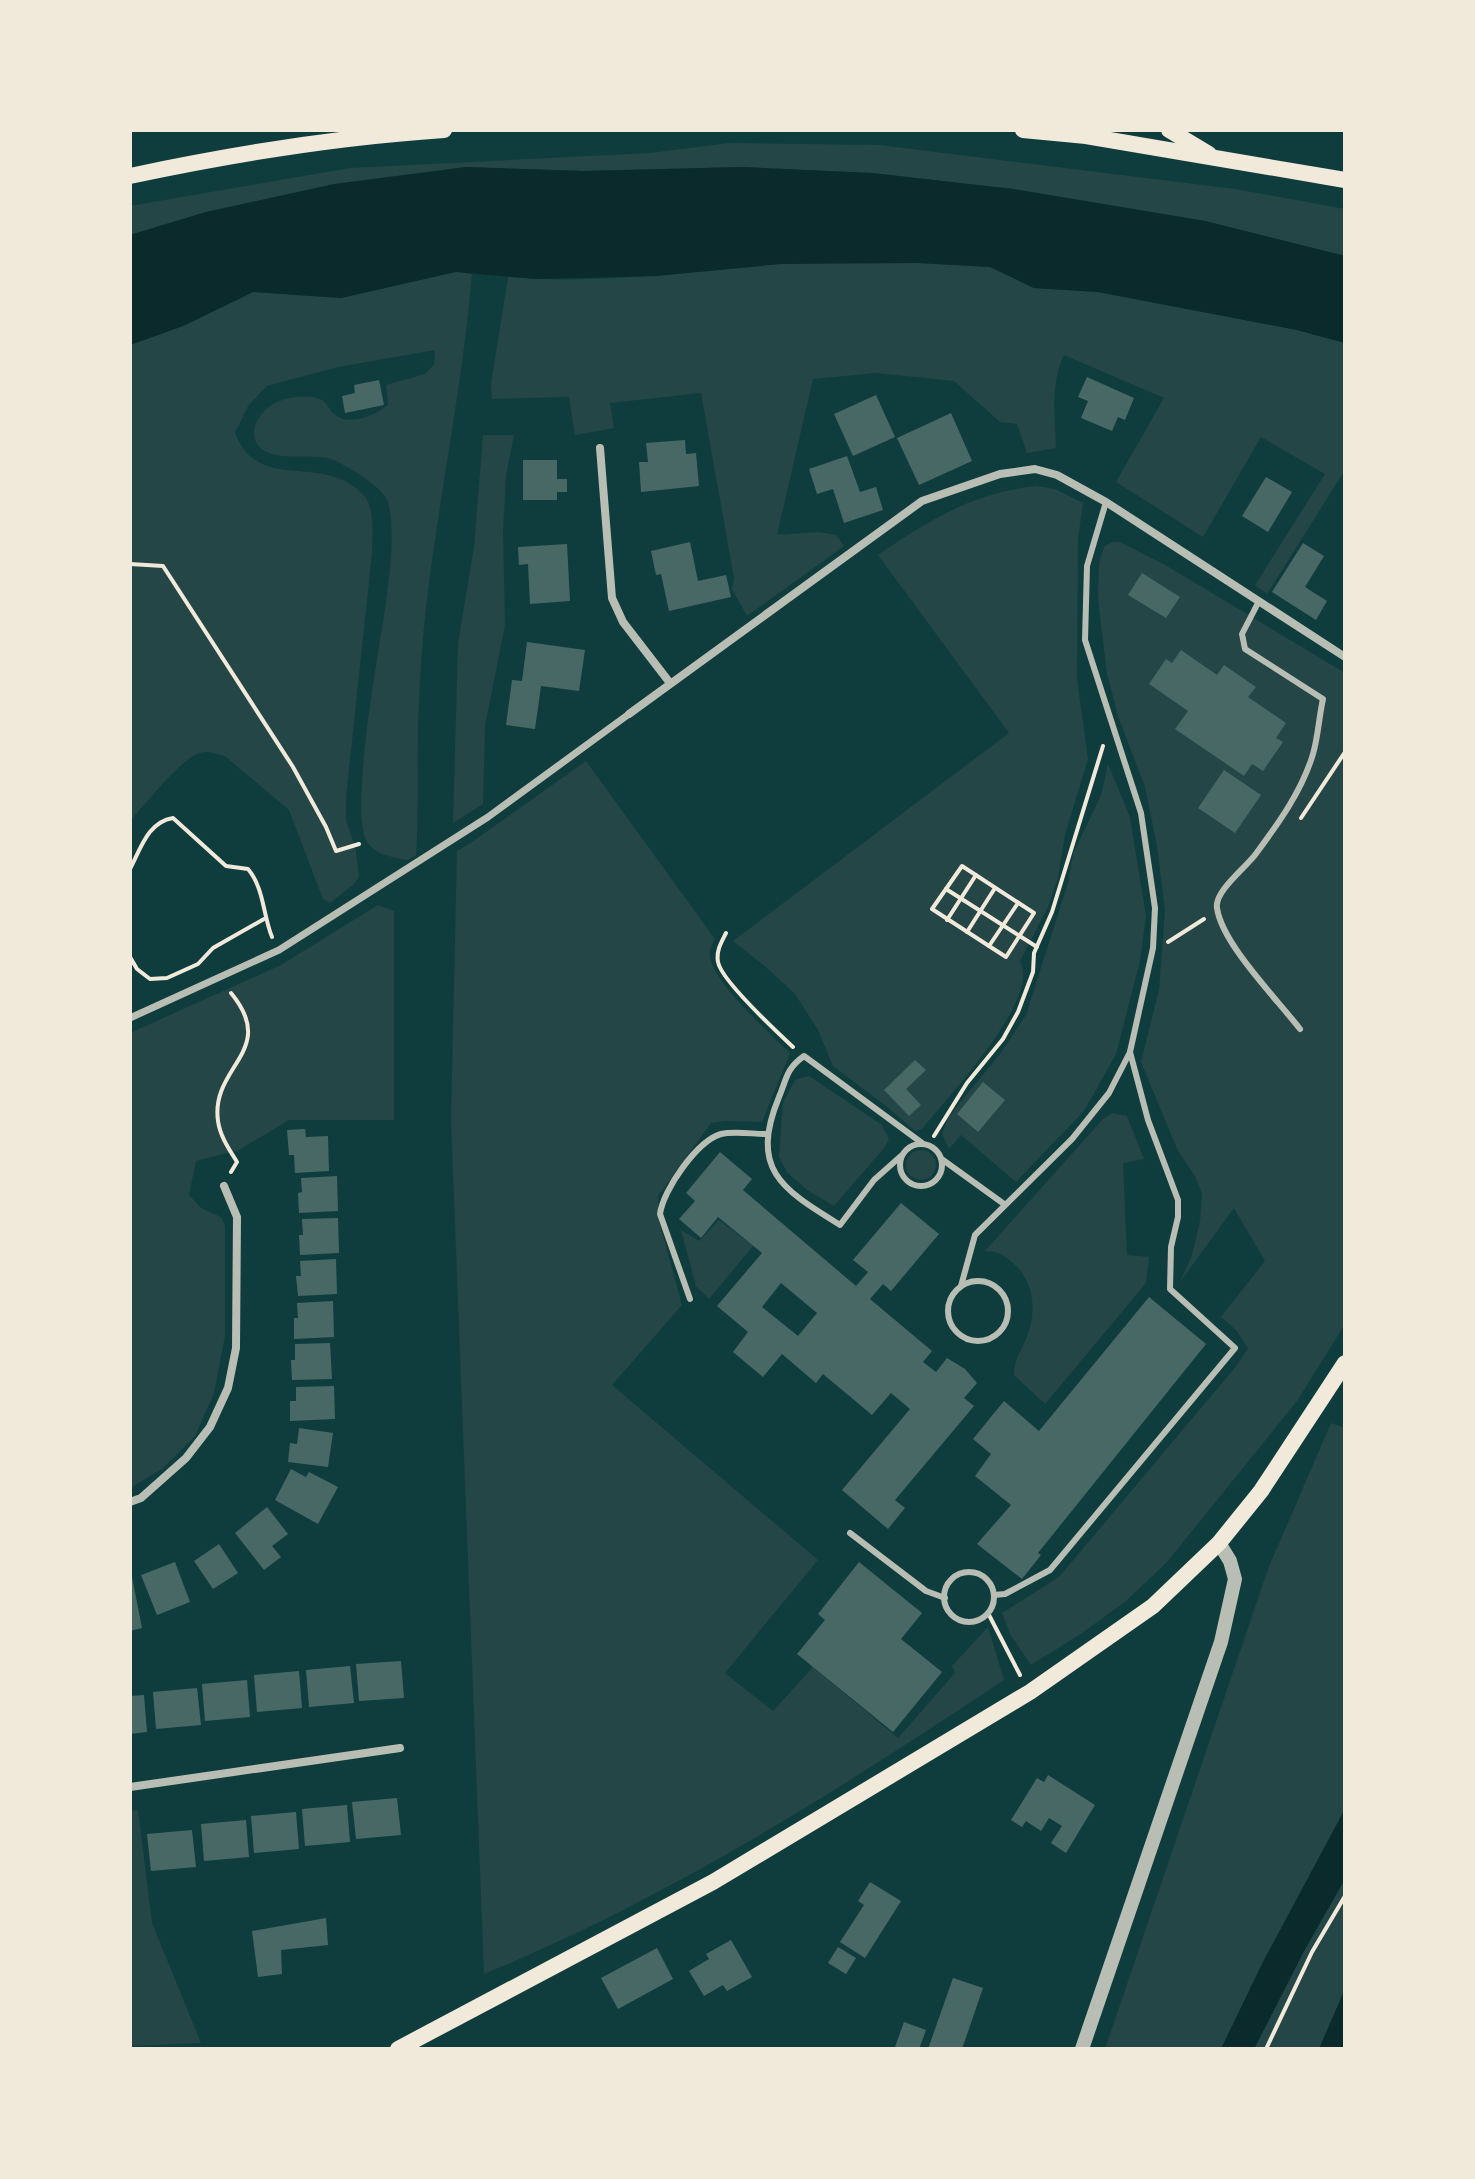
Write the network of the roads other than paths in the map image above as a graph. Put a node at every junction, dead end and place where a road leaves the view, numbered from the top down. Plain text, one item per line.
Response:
1 (444, 130) edge
2 (1023, 130) edge
3 (1169, 130) edge
4 (1087, 133) edge
5 (1214, 158) junction
6 (130, 176) edge
7 (1345, 180) edge
8 (600, 448) dead end
9 (1106, 502) junction
10 (1259, 601) junction
11 (1345, 657) edge
12 (670, 683) junction
13 (629, 714) joint
14 (130, 1018) edge
15 (1300, 1029) dead end
16 (1130, 1052) junction
17 (766, 1134) junction
18 (925, 1144) junction
19 (901, 1156) junction
20 (943, 1160) junction
21 (224, 1186) road end
22 (1004, 1204) junction
23 (961, 1286) junction
24 (690, 1299) dead end
25 (1345, 1363) edge
26 (1339, 1386) edge
27 (130, 1502) edge
28 (850, 1533) dead end
29 (1219, 1543) junction
30 (994, 1595) junction
31 (945, 1598) junction
32 (400, 1748) dead end
33 (130, 1787) edge
34 (398, 2049) edge
35 (1082, 2049) edge

1 - 6 main road
2 - 4 main road
3 - 5 main road
4 - 5 main road
5 - 7 main road
8 - 12 street
9 - 10 street
9 - 12 street
9 - 16 lane
10 - 11 street
10 - 15 lane
12 - 13 street
13 - 14 street
16 - 22 lane
16 - 30 lane
17 - 18 lane
17 - 19 lane
17 - 24 lane
18 - 19 lane
18 - 20 lane
19 - 20 lane
20 - 22 lane
21 - 27 street
22 - 23 lane
23 - 23 lane
25 - 26 main road
26 - 29 main road
28 - 31 lane
29 - 34 main road
29 - 35 street
30 - 31 lane
30 - 31 lane
32 - 33 street

